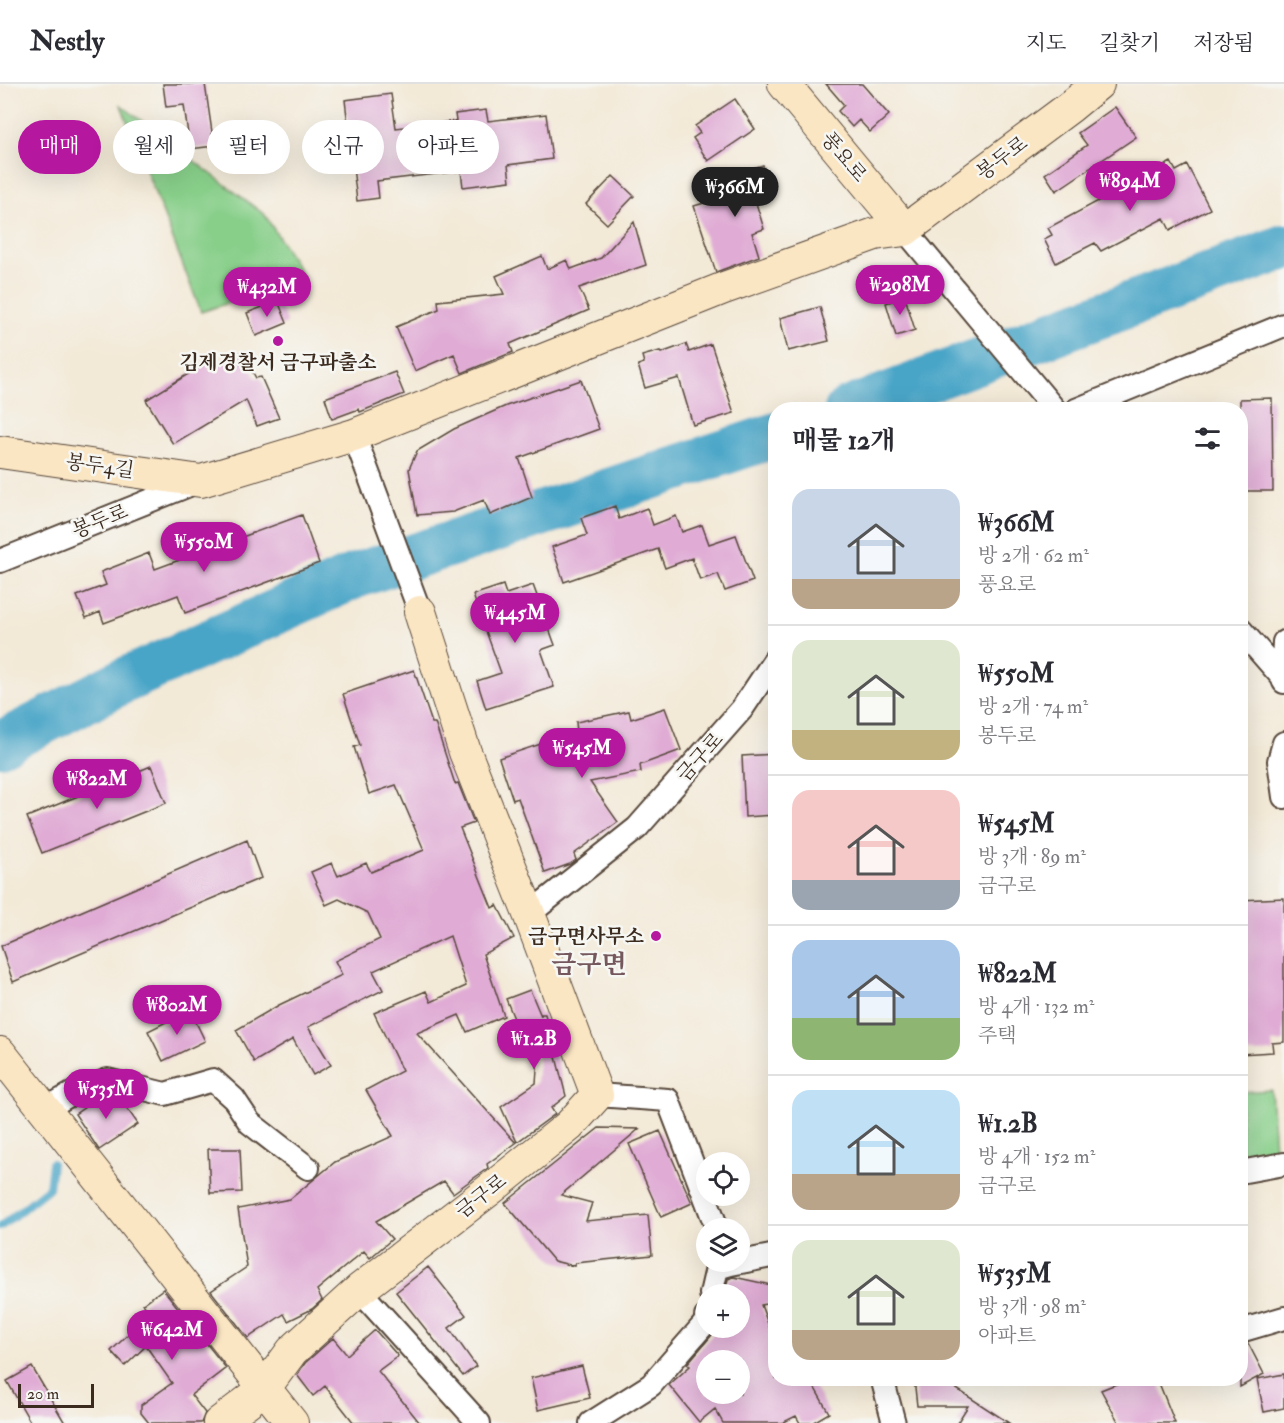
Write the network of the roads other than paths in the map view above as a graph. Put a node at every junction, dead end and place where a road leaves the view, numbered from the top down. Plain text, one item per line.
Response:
1 (784, 84) edge
2 (1098, 84) edge
3 (905, 230) junction
4 (1284, 325) edge
5 (1049, 402) edge
6 (1096, 402) edge
7 (354, 435) junction
8 (0, 452) edge
9 (201, 481) junction
10 (0, 561) edge
11 (420, 612) joint
12 (1248, 638) edge
13 (1284, 642) edge
14 (768, 670) edge
15 (1283, 680) edge
16 (1284, 743) edge
17 (1284, 797) edge
18 (529, 914) junction
19 (0, 1053) edge
20 (597, 1095) junction
21 (45, 1109) junction
22 (1284, 1164) edge
23 (308, 1168) dead end
24 (1248, 1171) edge
25 (713, 1218) edge
26 (768, 1256) edge
27 (750, 1260) edge
28 (359, 1290) junction
29 (1284, 1318) edge
30 (1248, 1329) edge
31 (696, 1332) edge
32 (884, 1386) edge
33 (264, 1389) junction
34 (219, 1423) edge
35 (292, 1423) edge
36 (479, 1423) edge
37 (591, 1423) edge
38 (894, 1423) edge

1 - 3 street, 풍요로
2 - 3 street, 봉두로
3 - 5 street
3 - 7 street
4 - 6 street
7 - 9 street
7 - 11 street
8 - 9 street, 봉두4길
9 - 10 street, 봉두로
11 - 18 street
12 - 15 street
13 - 15 street
14 - 18 street, 금구로
16 - 17 street
18 - 20 street
19 - 21 street
20 - 25 street
20 - 28 street, 금구로
21 - 23 street
21 - 33 street
22 - 24 street
26 - 27 street
28 - 33 street, 금구로
28 - 36 street
29 - 30 street
31 - 37 street
32 - 38 street
33 - 34 street, 금구로
33 - 35 street

